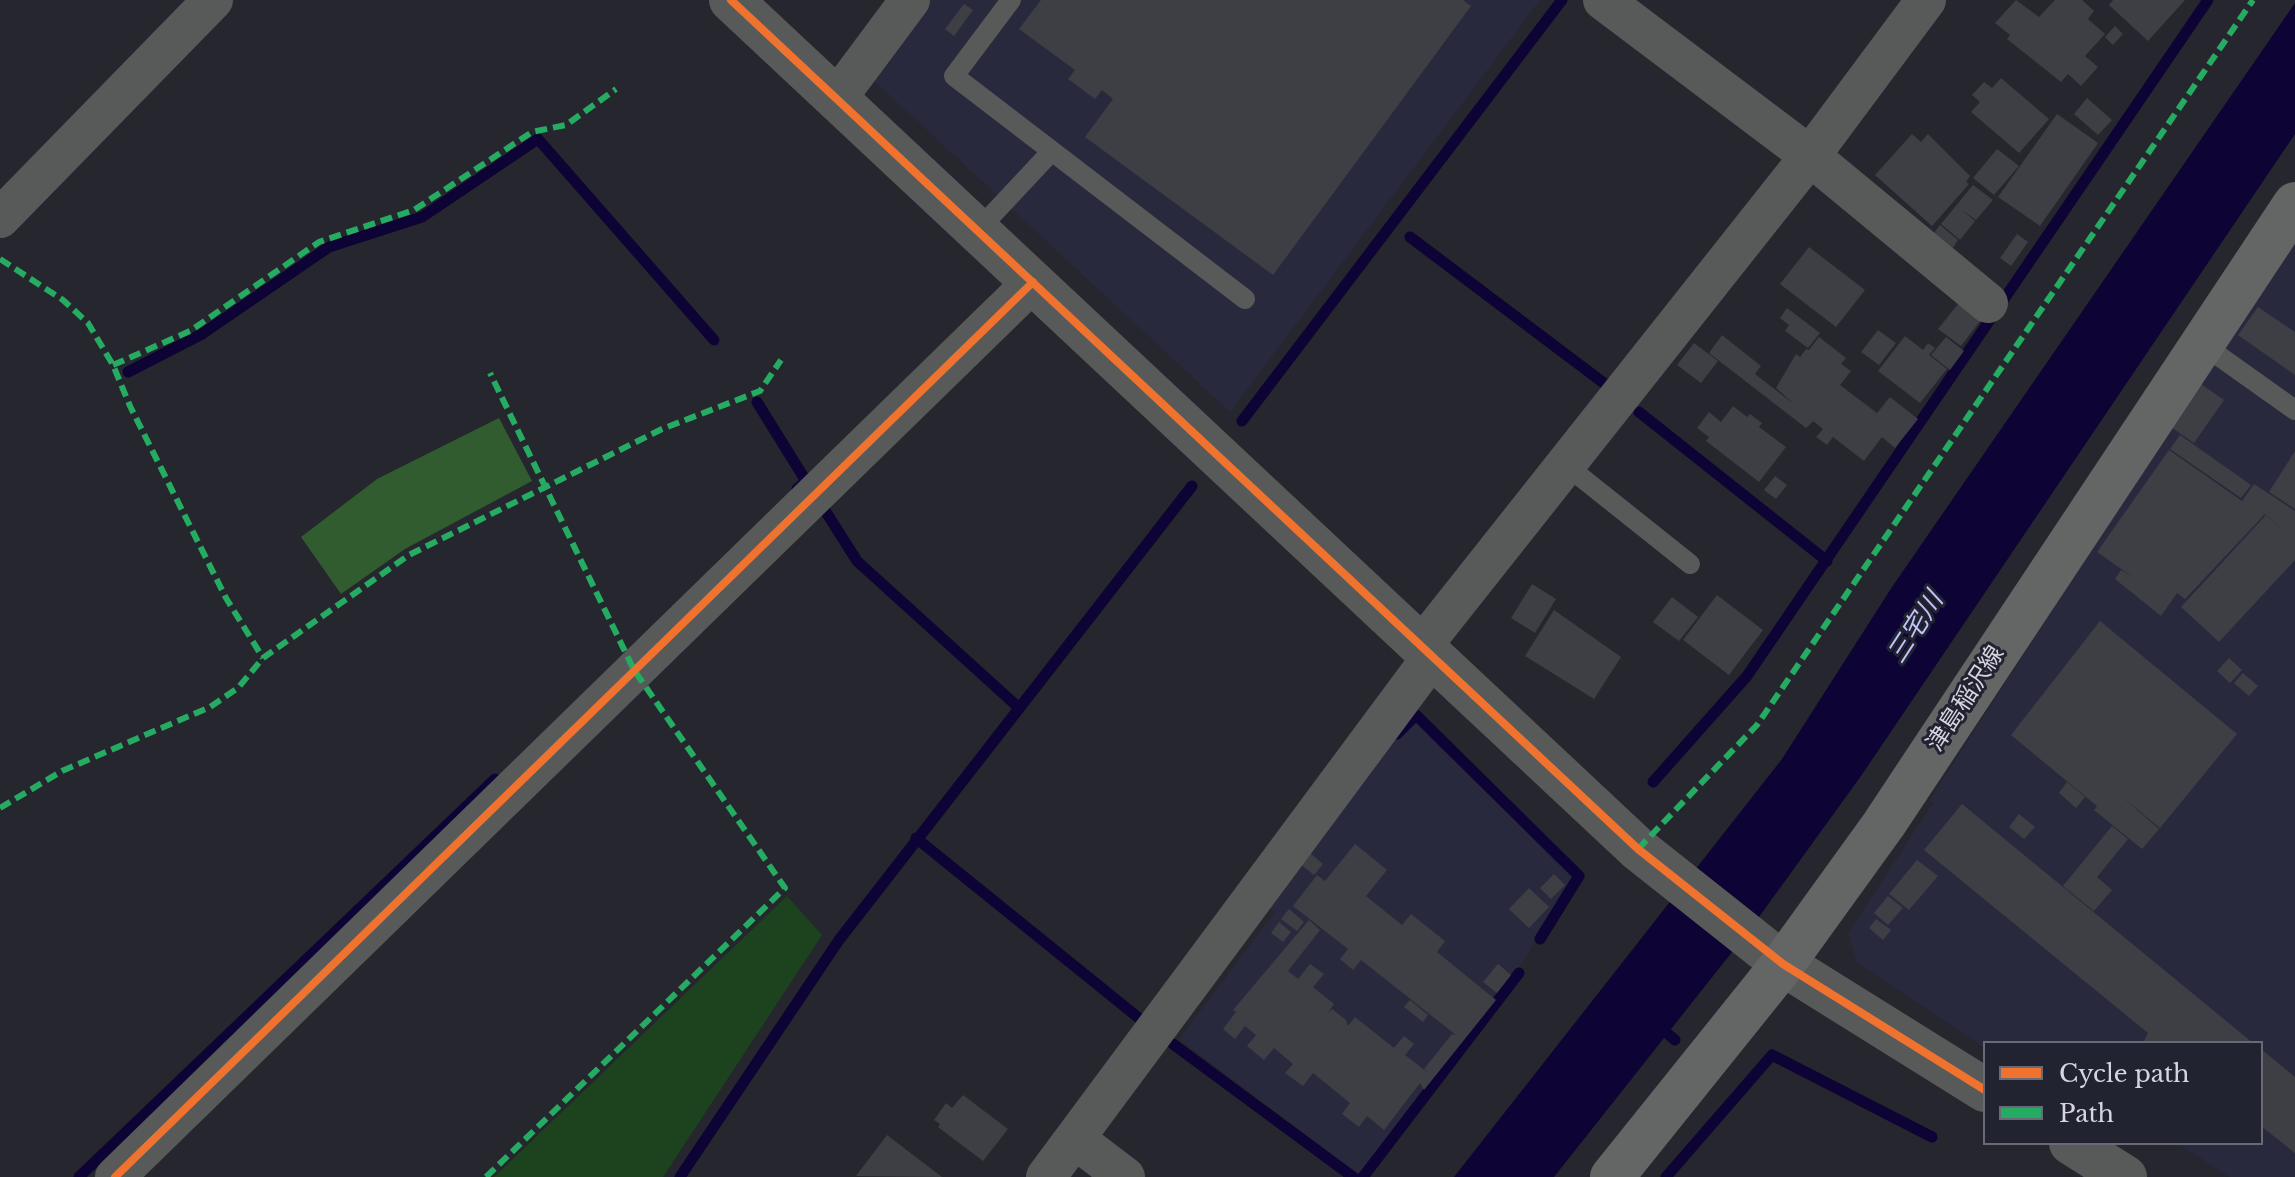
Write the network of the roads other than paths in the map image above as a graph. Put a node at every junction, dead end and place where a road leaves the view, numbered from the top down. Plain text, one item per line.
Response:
1 (213, 0) edge
2 (731, 0) edge
3 (910, 0) edge
4 (1011, 0) edge
5 (1603, 0) edge
6 (1926, 0) edge
7 (837, 98) junction
8 (1052, 151) junction
9 (1810, 156) junction
10 (2295, 204) edge
11 (0, 218) edge
12 (978, 230) junction
13 (1033, 282) junction
14 (1245, 299) dead end
15 (1988, 303) dead end
16 (2202, 344) junction
17 (2295, 410) edge
18 (1567, 466) junction
19 (1690, 564) dead end
20 (1426, 652) junction
21 (1774, 957) junction
22 (1983, 1089) edge
23 (1075, 1139) junction
24 (2074, 1145) edge
25 (115, 1177) edge
26 (1046, 1177) edge
27 (1125, 1177) edge
28 (1612, 1177) edge
29 (2125, 1177) edge

1 - 11 street
2 - 7 street
3 - 7 street
4 - 8 lane
5 - 9 street
6 - 9 street
7 - 12 street
8 - 12 lane
8 - 14 lane
9 - 15 street
9 - 18 street
10 - 16 main road, 津島稲沢線
12 - 13 street
13 - 20 street
13 - 25 street
16 - 17 lane
16 - 21 main road, 津島稲沢線
18 - 19 lane
18 - 20 street
20 - 21 street
20 - 23 street
21 - 22 street
21 - 28 main road, 津島稲沢線
23 - 26 street
23 - 27 street
24 - 29 street

